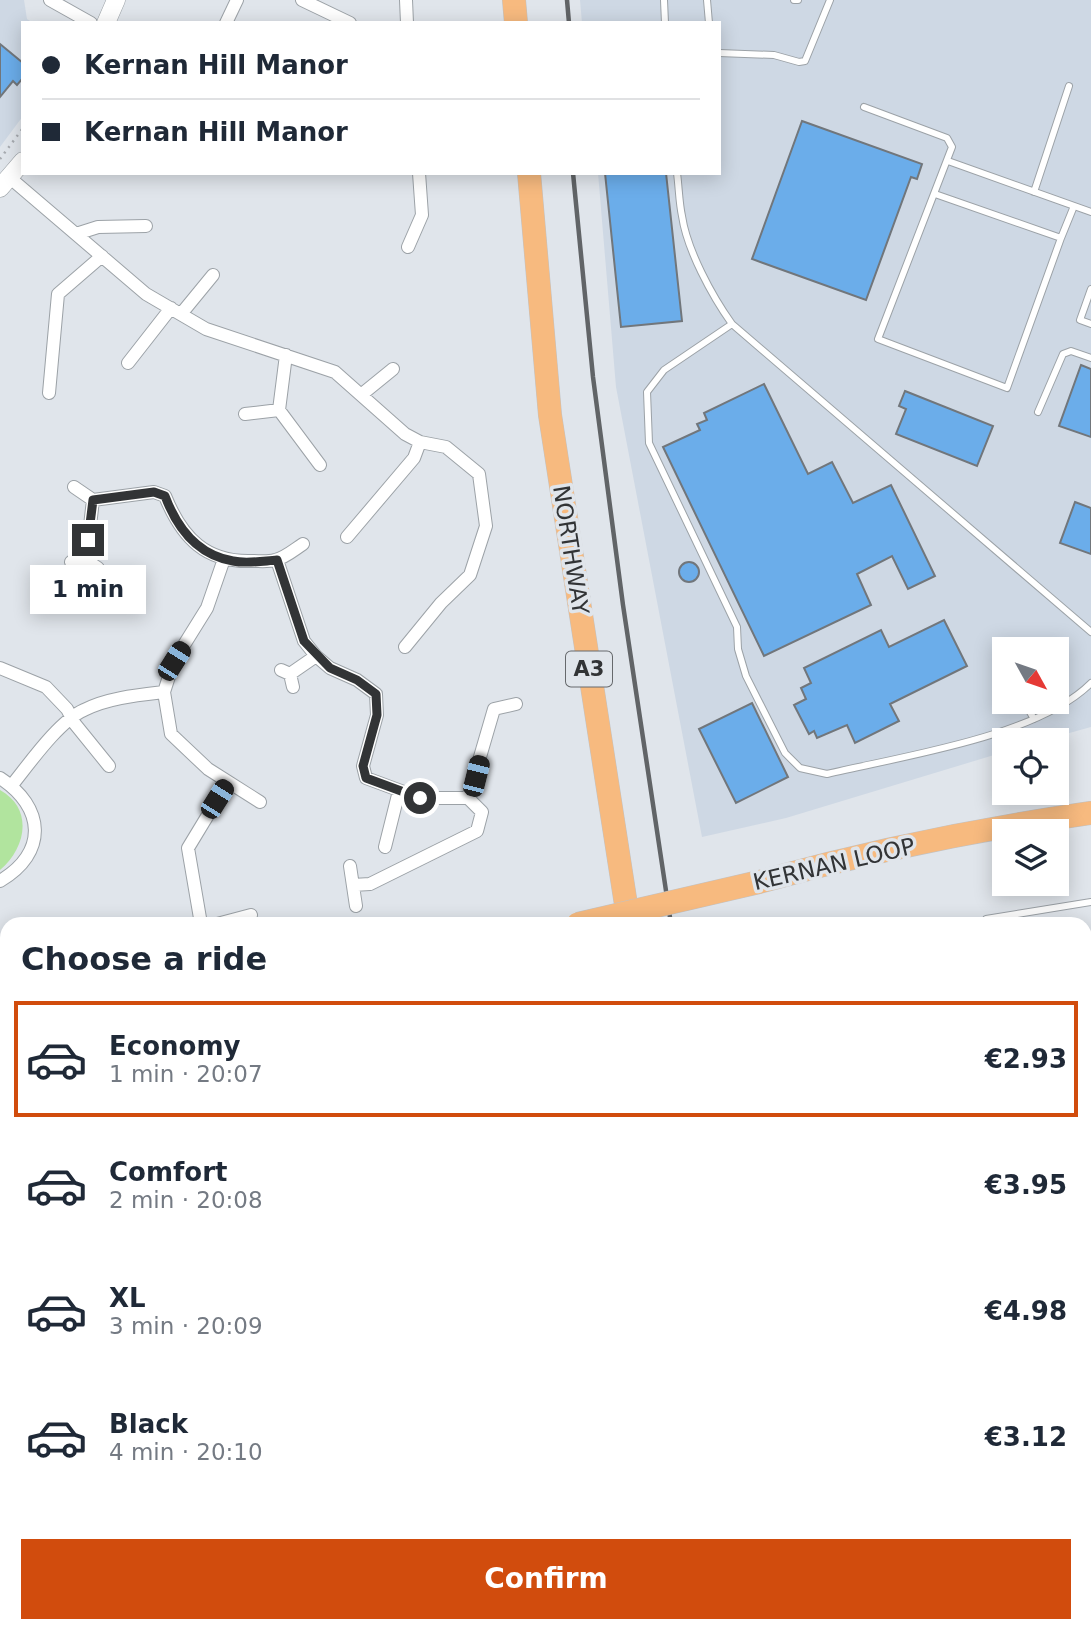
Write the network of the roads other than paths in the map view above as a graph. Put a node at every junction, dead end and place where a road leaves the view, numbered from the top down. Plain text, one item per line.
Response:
1 (50, 0) edge
2 (116, 0) edge
3 (237, 0) edge
4 (302, 0) edge
5 (406, 0) edge
6 (514, 0) edge
7 (664, 0) edge
8 (707, 0) edge
9 (830, 0) edge
10 (87, 21) edge
11 (107, 21) edge
12 (227, 21) edge
13 (345, 21) edge
14 (407, 21) edge
15 (516, 21) edge
16 (665, 21) edge
17 (709, 21) edge
18 (721, 53) edge
19 (1069, 86) dead end
20 (864, 107) dead end
21 (948, 161) junction
22 (21, 163) edge
23 (419, 175) edge
24 (529, 175) edge
25 (677, 175) edge
26 (5, 183) edge
27 (1034, 191) junction
28 (935, 194) junction
29 (1074, 206) junction
30 (1091, 212) edge
31 (146, 226) dead end
32 (76, 234) junction
33 (1061, 238) junction
34 (408, 247) dead end
35 (102, 256) junction
36 (213, 275) dead end
37 (1091, 289) edge
38 (176, 311) junction
39 (732, 324) junction
40 (1091, 324) edge
41 (286, 355) junction
42 (1091, 358) edge
43 (128, 363) dead end
44 (393, 369) dead end
45 (49, 393) dead end
46 (361, 395) junction
47 (278, 410) junction
48 (1038, 412) dead end
49 (245, 414) dead end
50 (420, 442) junction
51 (320, 465) dead end
52 (74, 487) dead end
53 (93, 500) junction
54 (347, 537) dead end
55 (303, 544) dead end
56 (224, 559) junction
57 (86, 560) junction
58 (277, 560) junction
59 (71, 562) dead end
60 (98, 568) dead end
61 (1091, 632) edge
62 (405, 647) dead end
63 (316, 656) junction
64 (0, 668) edge
65 (288, 677) dead end
66 (1091, 683) edge
67 (164, 692) junction
68 (516, 704) dead end
69 (1031, 714) edge
70 (71, 718) junction
71 (1034, 719) junction
72 (109, 766) dead end
73 (0, 778) edge
74 (228, 782) junction
75 (12, 785) junction
76 (399, 792) junction
77 (468, 798) junction
78 (260, 803) dead end
79 (1091, 813) edge
80 (385, 847) dead end
81 (351, 866) dead end
82 (0, 881) edge
83 (353, 885) junction
84 (1091, 902) edge
85 (355, 906) dead end
86 (251, 915) dead end
87 (200, 917) edge
88 (243, 917) edge
89 (608, 917) edge
90 (628, 917) edge
91 (997, 917) edge

1 - 10 street
2 - 11 street
3 - 12 street
4 - 13 street
5 - 14 street
6 - 15 highway
7 - 16 lane
8 - 17 lane
9 - 18 lane
19 - 27 lane
20 - 21 lane
21 - 27 lane
21 - 28 lane
22 - 26 street
23 - 34 street
24 - 90 highway, NORTHWAY / A3
25 - 39 lane
26 - 32 street
27 - 29 lane
28 - 33 lane
28 - 33 lane
29 - 30 lane
29 - 33 lane
31 - 32 street
32 - 35 street
35 - 38 street
35 - 45 street
36 - 38 street
37 - 40 lane
38 - 41 street
38 - 43 street
39 - 61 lane
39 - 71 lane
41 - 46 street
41 - 47 street
42 - 48 lane
44 - 46 street
46 - 50 street
47 - 49 street
47 - 51 street
50 - 54 street
50 - 62 street
52 - 53 street
53 - 56 street
53 - 57 street
55 - 58 street
56 - 58 street
56 - 67 street
57 - 59 street
57 - 60 street
58 - 63 street
63 - 65 street
63 - 76 street
64 - 70 street
66 - 71 lane
67 - 70 street
67 - 74 street
68 - 77 street
69 - 71 lane
70 - 72 street
70 - 75 street
73 - 75 street
74 - 78 street
74 - 87 street
75 - 82 street
76 - 77 street
76 - 80 street
77 - 83 street
79 - 89 highway, KERNAN LOOP, bridge
81 - 83 street
83 - 85 street
84 - 91 lane
86 - 88 street

